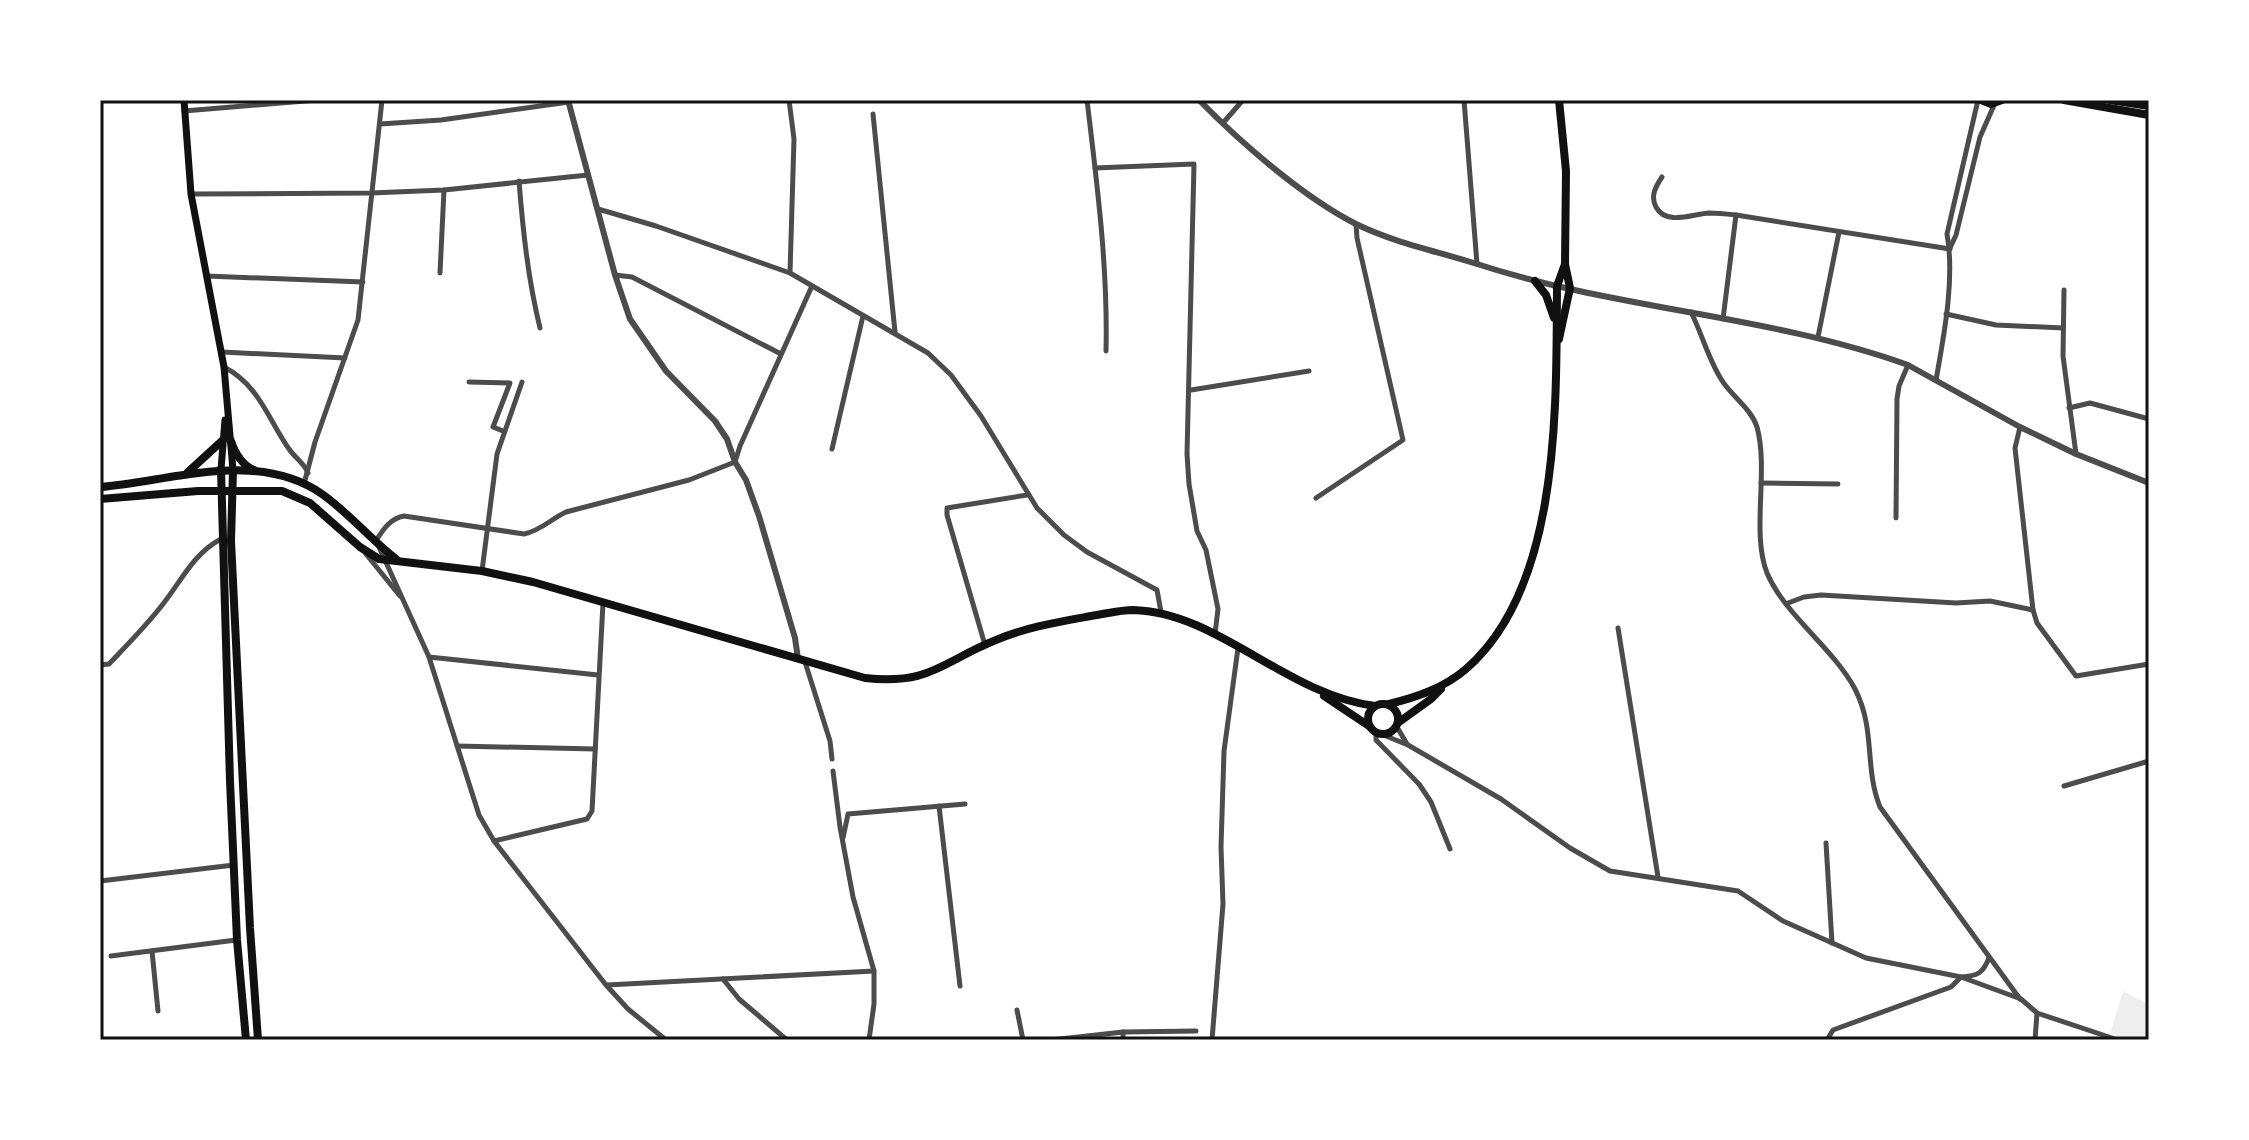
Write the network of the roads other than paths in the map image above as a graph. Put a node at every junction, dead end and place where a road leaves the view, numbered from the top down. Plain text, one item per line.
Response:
1 (184, 100) edge
2 (317, 100) edge
3 (382, 100) edge
4 (789, 100) edge
5 (1087, 100) edge
6 (1199, 100) edge
7 (1243, 100) edge
8 (1464, 100) edge
9 (1980, 100) edge
10 (2064, 100) edge
11 (2110, 100) edge
12 (568, 101) edge
13 (1560, 102) edge
14 (1998, 102) edge
15 (2149, 106) edge
16 (184, 111) junction
17 (873, 114) dead end
18 (2149, 115) edge
19 (1223, 123) junction
20 (380, 124) junction
21 (1963, 166) junction
22 (1095, 168) junction
23 (1972, 169) junction
24 (589, 174) junction
25 (1662, 177) dead end
26 (519, 181) junction
27 (444, 190) junction
28 (371, 193) junction
29 (191, 194) junction
30 (598, 209) junction
31 (1736, 215) junction
32 (1356, 224) junction
33 (1839, 232) junction
34 (1950, 249) junction
35 (1477, 264) junction
36 (1565, 264) junction
37 (440, 273) dead end
38 (790, 273) junction
39 (615, 275) junction
40 (206, 276) junction
41 (1535, 281) junction
42 (363, 282) junction
43 (812, 286) junction
44 (1557, 286) junction
45 (1570, 288) junction
46 (2064, 290) dead end
47 (1691, 312) junction
48 (1946, 314) junction
49 (863, 316) junction
50 (1723, 319) junction
51 (540, 328) dead end
52 (2063, 328) junction
53 (1557, 330) junction
54 (895, 333) junction
55 (1818, 337) junction
56 (1557, 348) junction
57 (1106, 351) dead end
58 (222, 352) junction
59 (781, 354) junction
60 (345, 358) junction
61 (1908, 365) junction
62 (224, 367) junction
63 (1309, 371) dead end
64 (1936, 380) junction
65 (469, 382) dead end
66 (522, 382) dead end
67 (1191, 390) junction
68 (2069, 408) junction
69 (2149, 419) edge
70 (2020, 427) junction
71 (503, 431) junction
72 (227, 440) junction
73 (832, 449) dead end
74 (2076, 454) junction
75 (735, 462) junction
76 (221, 469) junction
77 (233, 470) junction
78 (263, 473) junction
79 (308, 473) junction
80 (184, 475) junction
81 (1761, 483) junction
82 (2149, 483) edge
83 (304, 484) junction
84 (1838, 484) dead end
85 (100, 487) edge
86 (220, 490) junction
87 (233, 490) junction
88 (261, 490) junction
89 (185, 492) junction
90 (1027, 495) junction
91 (1316, 498) dead end
92 (100, 499) edge
93 (233, 505) junction
94 (220, 506) junction
95 (1896, 518) dead end
96 (489, 529) junction
97 (221, 539) junction
98 (376, 544) junction
99 (360, 547) junction
100 (396, 559) junction
101 (386, 560) junction
102 (482, 571) junction
103 (404, 599) junction
104 (603, 602) junction
105 (1788, 603) junction
106 (2033, 610) junction
107 (1161, 612) junction
108 (1618, 628) dead end
109 (1215, 635) junction
110 (985, 645) junction
111 (1238, 648) junction
112 (429, 657) junction
113 (802, 661) junction
114 (2149, 664) edge
115 (100, 665) edge
116 (598, 675) junction
117 (1447, 682) junction
118 (1317, 690) junction
119 (1389, 704) junction
120 (1375, 706) junction
121 (1398, 724) junction
122 (1376, 731) junction
123 (1408, 745) junction
124 (457, 746) junction
125 (595, 749) junction
126 (832, 759) dead end
127 (2149, 761) edge
128 (833, 771) dead end
129 (2064, 786) dead end
130 (965, 804) dead end
131 (939, 806) junction
132 (494, 841) junction
133 (842, 843) junction
134 (1826, 843) dead end
135 (1450, 849) dead end
136 (234, 865) junction
137 (1658, 877) junction
138 (100, 881) edge
139 (237, 940) junction
140 (1832, 943) junction
141 (152, 951) junction
142 (111, 956) dead end
143 (1989, 958) junction
144 (874, 971) junction
145 (1961, 977) junction
146 (723, 979) junction
147 (606, 985) junction
148 (960, 986) dead end
149 (2021, 999) junction
150 (1017, 1010) dead end
151 (158, 1011) dead end
152 (2037, 1013) junction
153 (1196, 1031) dead end
154 (1123, 1032) junction
155 (246, 1040) edge
156 (258, 1040) edge
157 (666, 1040) edge
158 (787, 1040) edge
159 (869, 1040) edge
160 (1023, 1040) edge
161 (1051, 1040) edge
162 (1123, 1040) edge
163 (1212, 1040) edge
164 (1827, 1040) edge
165 (2035, 1040) edge
166 (2118, 1040) edge

1 - 16 main road
2 - 16 street
3 - 20 street
4 - 38 street
5 - 22 street
6 - 19 street
7 - 19 street
8 - 35 street
9 - 14 main road
9 - 21 street
10 - 18 main road
11 - 15 main road
12 - 20 street
12 - 24 street
13 - 36 main road
14 - 23 street
16 - 29 main road
17 - 54 street
19 - 32 street
20 - 28 street
21 - 23 street
21 - 34 street
22 - 57 street
22 - 67 street
23 - 34 street
24 - 26 street
24 - 30 street
25 - 31 street
26 - 27 street
26 - 51 street
27 - 28 street
27 - 37 street
28 - 29 street
28 - 42 street
29 - 40 main road
30 - 38 street
30 - 39 street
31 - 33 street
31 - 50 street
32 - 35 street
32 - 91 street
33 - 34 street
33 - 55 street
34 - 48 street
35 - 41 street
36 - 44 main road
36 - 45 main road
38 - 43 street
39 - 59 street
39 - 75 street
40 - 42 street
40 - 58 main road
41 - 44 street
41 - 53 main road
42 - 60 street
43 - 49 street
43 - 59 street
44 - 45 street
44 - 53 main road
45 - 47 street
45 - 56 main road
46 - 52 street
47 - 50 street
47 - 81 street
48 - 52 street
48 - 64 street
49 - 54 street
49 - 73 street
50 - 55 street
52 - 68 street
53 - 56 main road
54 - 90 street
55 - 61 street
56 - 117 main road
58 - 60 street
58 - 62 main road
59 - 75 street
60 - 79 street
61 - 64 street
61 - 95 street
62 - 72 main road
62 - 79 street
63 - 67 street
64 - 70 street
65 - 71 street
66 - 71 street
67 - 109 street
68 - 69 street
68 - 74 street
70 - 74 street
70 - 106 street
71 - 96 street
72 - 76 main road
72 - 77 main road
72 - 78 main road
72 - 80 main road
74 - 82 street
75 - 96 street
75 - 113 street
76 - 77 main road
76 - 80 main road
76 - 86 main road
77 - 78 main road
77 - 87 main road
78 - 83 main road
79 - 83 street
80 - 85 main road
81 - 84 street
81 - 105 street
83 - 98 main road
86 - 87 main road
86 - 89 main road
86 - 94 main road
87 - 88 main road
87 - 93 main road
88 - 93 main road
88 - 99 main road
89 - 92 main road
89 - 94 main road
90 - 107 street
90 - 110 street
93 - 156 main road
94 - 97 main road
96 - 98 street
96 - 102 street
97 - 115 street
97 - 136 main road
98 - 100 main road
98 - 101 street
99 - 101 main road
99 - 103 street
100 - 101 main road
100 - 102 main road
101 - 103 street
102 - 104 main road
103 - 112 street
104 - 113 main road
104 - 116 street
105 - 106 street
105 - 143 street
106 - 114 street
107 - 109 main road
107 - 110 main road
108 - 137 street
109 - 111 main road
110 - 113 main road
111 - 118 main road
111 - 163 street
112 - 116 street
112 - 124 street
113 - 126 street
116 - 125 street
117 - 119 main road
117 - 121 main road
118 - 120 main road
118 - 122 main road
119 - 120 main road
119 - 121 main road
120 - 122 main road
121 - 122 main road
121 - 123 street
122 - 123 street
122 - 135 street
123 - 137 street
124 - 125 street
124 - 132 street
125 - 132 street
127 - 129 street
128 - 133 street
130 - 131 street
131 - 133 street
131 - 148 street
132 - 147 street
133 - 144 street
134 - 140 street
136 - 138 street
136 - 139 main road
137 - 140 street
139 - 141 street
139 - 155 main road
140 - 145 street
141 - 142 street
141 - 151 street
143 - 145 street
143 - 149 street
144 - 146 street
144 - 159 street
145 - 149 street
145 - 164 street
146 - 147 street
146 - 158 street
147 - 157 street
149 - 152 street
150 - 160 street
152 - 165 street
152 - 166 street
153 - 154 street
154 - 161 street
154 - 162 street

